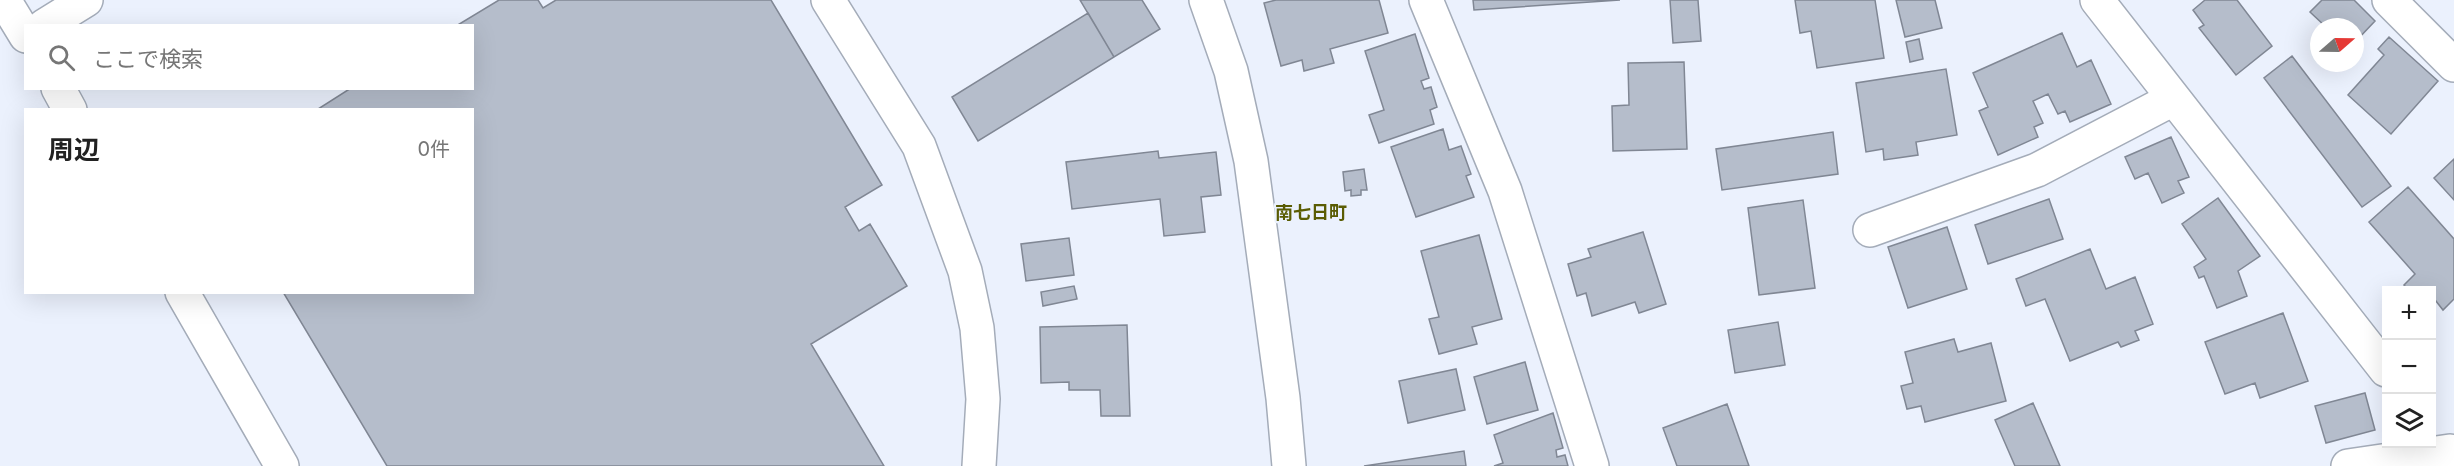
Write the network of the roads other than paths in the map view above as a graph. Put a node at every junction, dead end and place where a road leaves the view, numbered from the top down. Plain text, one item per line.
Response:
1 (4, 0) edge
2 (86, 0) edge
3 (828, 0) edge
4 (1206, 0) edge
5 (1426, 0) edge
6 (2097, 0) edge
7 (2388, 0) edge
8 (47, 24) edge
9 (24, 33) edge
10 (2454, 65) edge
11 (59, 90) edge
12 (2173, 99) junction
13 (69, 108) edge
14 (1869, 230) dead end
15 (183, 294) edge
16 (2382, 365) edge
17 (2445, 445) edge
18 (282, 466) edge
19 (979, 466) edge
20 (1288, 466) edge
21 (1592, 466) edge
22 (2348, 466) edge

1 - 9 street
2 - 8 street
3 - 19 street
4 - 20 street
5 - 21 street
6 - 12 street
7 - 10 street
11 - 13 street
12 - 14 street
12 - 16 street
15 - 18 street
17 - 22 street

